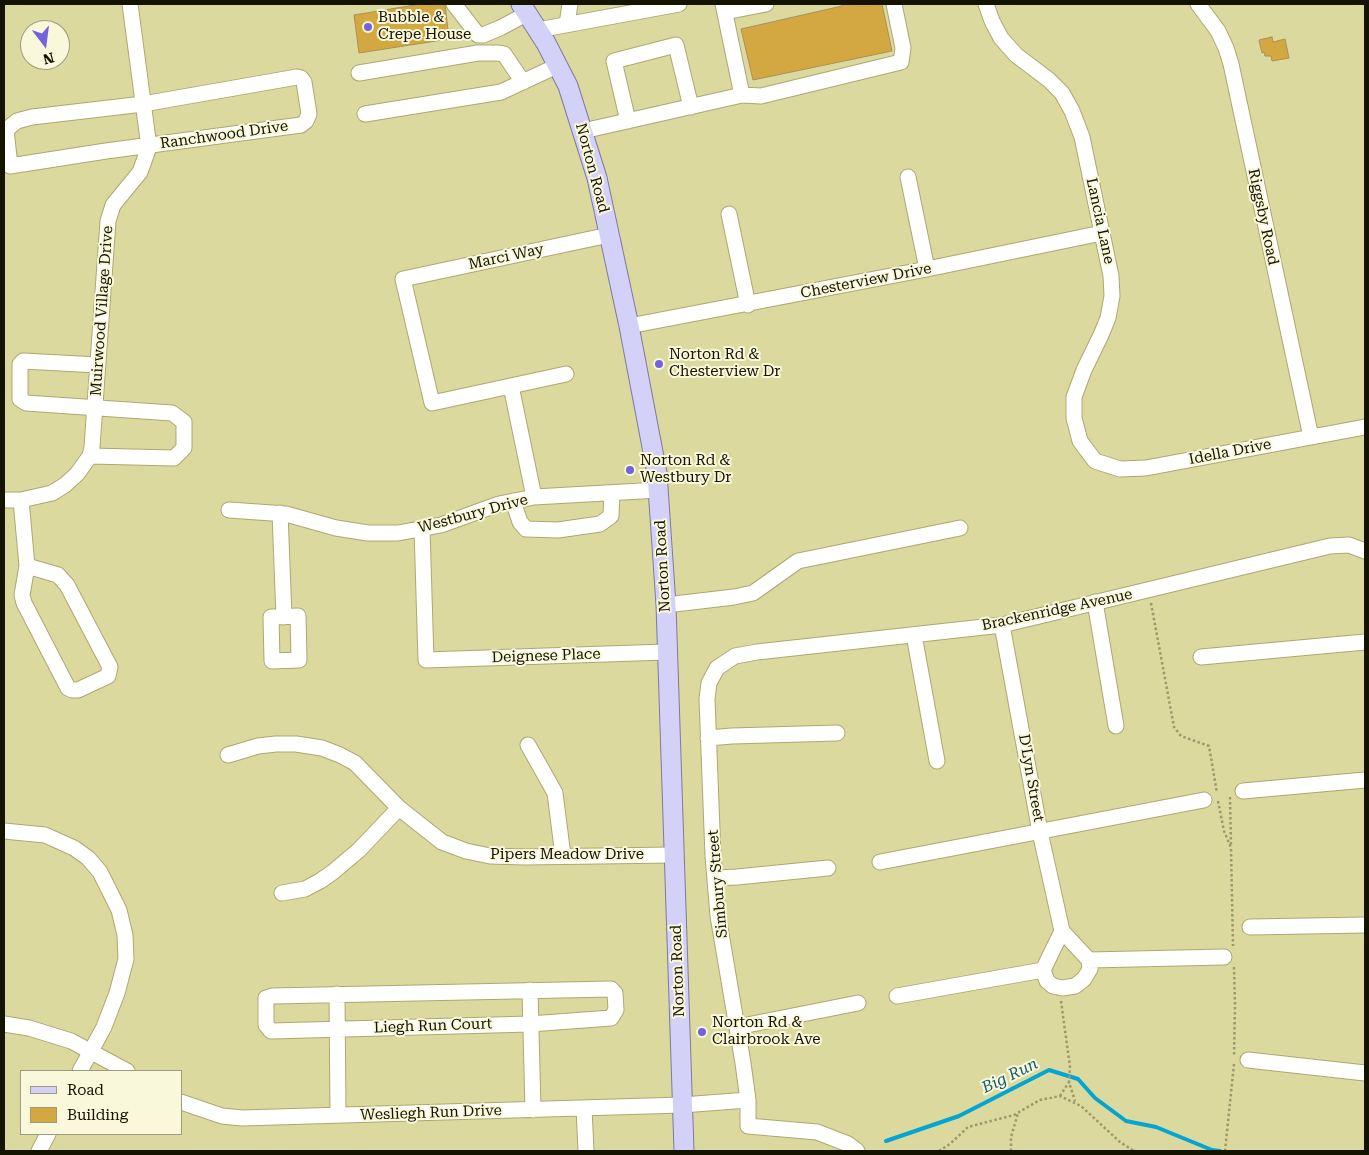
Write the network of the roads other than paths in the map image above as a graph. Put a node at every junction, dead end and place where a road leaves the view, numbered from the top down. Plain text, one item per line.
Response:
1 (130, 4) edge
2 (454, 4) edge
3 (570, 4) edge
4 (678, 4) edge
5 (766, 4) edge
6 (894, 4) edge
7 (986, 4) edge
8 (1198, 4) edge
9 (724, 8) edge
10 (524, 9) edge
11 (567, 24) junction
12 (538, 30) junction
13 (559, 65) junction
14 (359, 73) dead end
15 (523, 82) junction
16 (742, 95) junction
17 (143, 104) junction
18 (691, 107) junction
19 (364, 114) dead end
20 (628, 121) junction
21 (583, 131) junction
22 (149, 145) junction
23 (908, 176) dead end
24 (729, 214) dead end
25 (1102, 233) junction
26 (609, 235) junction
27 (927, 269) junction
28 (748, 305) junction
29 (629, 326) junction
30 (98, 365) junction
31 (566, 374) dead end
32 (511, 386) junction
33 (95, 407) junction
34 (1365, 427) edge
35 (1311, 437) junction
36 (90, 456) junction
37 (1094, 461) joint
38 (659, 490) junction
39 (612, 493) junction
40 (534, 497) junction
41 (4, 500) edge
42 (21, 500) junction
43 (513, 501) junction
44 (229, 510) dead end
45 (280, 513) junction
46 (960, 528) dead end
47 (422, 529) junction
48 (1365, 551) edge
49 (26, 566) junction
50 (1095, 602) junction
51 (666, 605) junction
52 (284, 617) dead end
53 (1002, 625) junction
54 (914, 635) junction
55 (1365, 642) edge
56 (666, 652) junction
57 (1201, 657) dead end
58 (717, 668) joint
59 (1116, 726) dead end
60 (837, 733) dead end
61 (708, 738) junction
62 (528, 745) dead end
63 (228, 756) dead end
64 (937, 761) dead end
65 (1365, 780) edge
66 (1236, 791) road end
67 (1204, 800) dead end
68 (399, 808) junction
69 (4, 831) edge
70 (1040, 832) junction
71 (673, 854) junction
72 (563, 856) junction
73 (880, 862) dead end
74 (828, 868) dead end
75 (715, 878) junction
76 (282, 893) dead end
77 (1365, 925) edge
78 (1250, 927) dead end
79 (1062, 931) junction
80 (1230, 956) road end
81 (1089, 960) junction
82 (1043, 970) junction
83 (530, 990) junction
84 (337, 994) junction
85 (897, 996) dead end
86 (858, 1003) dead end
87 (4, 1024) edge
88 (530, 1024) junction
89 (737, 1026) junction
90 (336, 1029) junction
91 (90, 1051) junction
92 (1248, 1060) dead end
93 (80, 1070) edge
94 (125, 1070) edge
95 (1365, 1073) edge
96 (748, 1100) junction
97 (182, 1102) edge
98 (682, 1105) junction
99 (584, 1108) junction
100 (533, 1110) junction
101 (338, 1115) junction
102 (47, 1135) edge
103 (39, 1151) edge
104 (586, 1151) edge
105 (684, 1151) edge
106 (857, 1151) edge

1 - 17 street, Muirwood Village Drive
2 - 10 street
3 - 11 street
4 - 11 street
5 - 9 street
6 - 16 street
7 - 25 street, Lancia Lane
8 - 35 street, Riggsby Road
9 - 16 street
10 - 12 main road, Norton Road
11 - 12 street
12 - 13 main road, Norton Road
13 - 15 street
13 - 21 main road, Norton Road
14 - 15 street
15 - 19 street
16 - 18 street
17 - 22 street, Muirwood Village Drive
17 - 22 street, Ranchwood Drive
17 - 22 street, Ranchwood Drive
18 - 20 street
18 - 20 street
20 - 21 street
21 - 26 main road, Norton Road
22 - 30 street, Muirwood Village Drive
23 - 27 street
24 - 28 street
25 - 27 street, Chesterview Drive
25 - 37 street, Lancia Lane
26 - 29 main road, Norton Road
26 - 32 street, Marci Way
27 - 28 street, Chesterview Drive
28 - 29 street, Chesterview Drive
29 - 38 main road, Norton Road
30 - 33 street, Muirwood Village Drive
30 - 33 street
31 - 32 street
32 - 40 street
33 - 36 street, Muirwood Village Drive
33 - 36 street
34 - 35 street, Idella Drive
35 - 37 street, Idella Drive
36 - 42 street, Muirwood Village Drive
38 - 39 street, Westbury Drive
38 - 51 main road, Norton Road
39 - 40 street, Westbury Drive
39 - 43 street
40 - 43 street, Westbury Drive
41 - 42 street, Muirwood Village Drive
42 - 49 street
43 - 47 street, Westbury Drive
44 - 45 street, Westbury Drive
45 - 47 street, Westbury Drive
45 - 52 street
46 - 51 street
47 - 56 street, Deignese Place
48 - 50 street, Brackenridge Avenue
49 - 49 street
50 - 53 street, Brackenridge Avenue
50 - 59 street
51 - 56 main road, Norton Road
53 - 54 street, Brackenridge Avenue
53 - 70 street, D'Lyn Street
54 - 58 street, Brackenridge Avenue
54 - 64 street
55 - 57 street
56 - 71 main road, Norton Road
58 - 61 street, Simbury Street
60 - 61 street
61 - 75 street, Simbury Street
62 - 72 street
63 - 68 street, Pipers Meadow Drive
65 - 66 street
67 - 70 street
68 - 72 street, Pipers Meadow Drive
68 - 76 street
69 - 91 street
70 - 73 street
70 - 79 street, D'Lyn Street
71 - 72 street, Pipers Meadow Drive
71 - 98 main road, Norton Road
74 - 75 street
75 - 89 street, Simbury Street
77 - 78 street
79 - 81 street
79 - 82 street
80 - 81 street
81 - 82 street
82 - 85 street
83 - 84 street, Liegh Run Court
83 - 88 street
83 - 88 street, Liegh Run Court
84 - 90 street
84 - 90 street, Liegh Run Court
86 - 89 street
87 - 91 street
88 - 90 street, Liegh Run Court
88 - 100 street
89 - 96 street, Simbury Street
90 - 101 street
91 - 93 street
91 - 94 street
92 - 95 street
96 - 98 street, Wesliegh Run Drive
96 - 106 street, Simbury Street
97 - 101 street, Wesliegh Run Drive
98 - 99 street, Wesliegh Run Drive
98 - 105 main road, Norton Road
99 - 100 street, Wesliegh Run Drive
99 - 104 street
100 - 101 street, Wesliegh Run Drive
102 - 103 street

